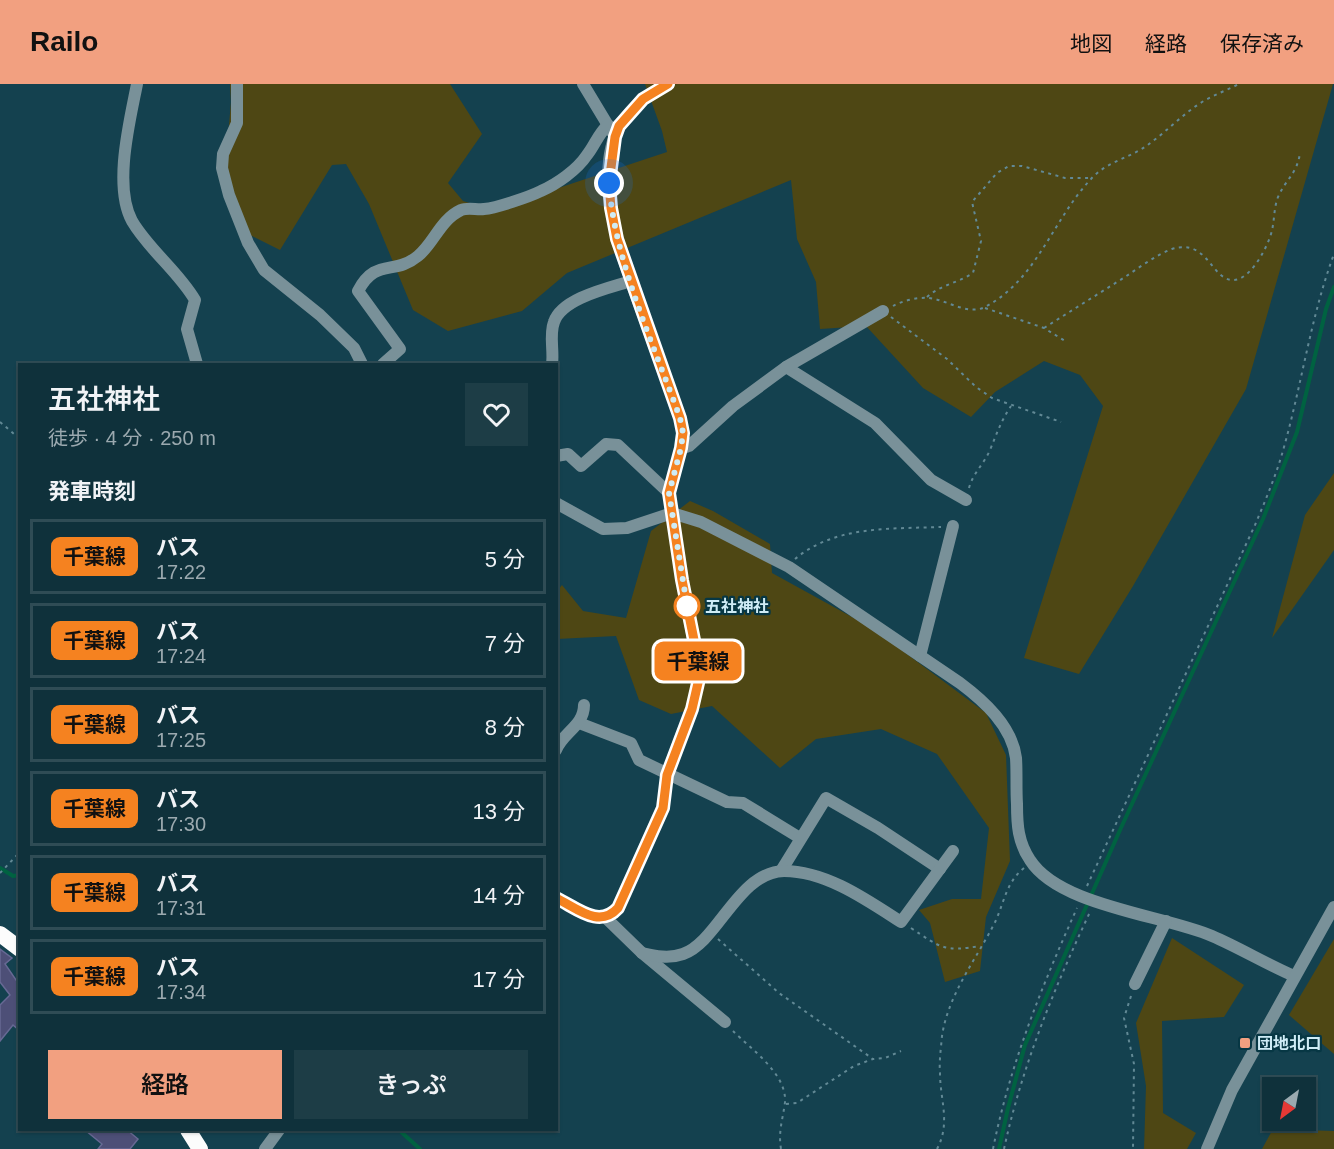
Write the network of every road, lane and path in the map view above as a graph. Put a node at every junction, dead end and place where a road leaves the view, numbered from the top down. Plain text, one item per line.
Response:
1 (137, 84) edge
2 (237, 84) edge
3 (583, 84) edge
4 (668, 84) edge
5 (1239, 84) edge
6 (608, 125) junction
7 (615, 137) junction
8 (1300, 153) dead end
9 (1092, 178) junction
10 (1334, 254) edge
11 (631, 281) junction
12 (927, 297) junction
13 (984, 307) junction
14 (884, 311) junction
15 (1044, 328) junction
16 (1065, 341) dead end
17 (196, 363) edge
18 (362, 363) edge
19 (384, 363) edge
20 (552, 363) edge
21 (786, 367) junction
22 (1011, 406) junction
23 (0, 422) edge
24 (1061, 422) dead end
25 (18, 437) edge
26 (681, 448) junction
27 (558, 456) edge
28 (669, 493) junction
29 (966, 500) joint
30 (558, 504) edge
31 (672, 513) junction
32 (953, 526) joint
33 (789, 567) junction
34 (920, 656) junction
35 (584, 705) dead end
36 (579, 723) junction
37 (558, 747) edge
38 (667, 775) junction
39 (800, 838) junction
40 (952, 851) dead end
41 (18, 854) edge
42 (1031, 862) junction
43 (940, 869) junction
44 (781, 871) junction
45 (0, 873) edge
46 (1083, 896) junction
47 (558, 899) edge
48 (1095, 901) junction
49 (1334, 907) edge
50 (606, 918) junction
51 (1166, 921) junction
52 (901, 922) junction
53 (0, 934) edge
54 (707, 934) junction
55 (980, 946) junction
56 (18, 948) edge
57 (642, 953) junction
58 (1294, 976) junction
59 (1135, 984) joint
60 (725, 1022) joint
61 (901, 1051) dead end
62 (873, 1059) junction
63 (784, 1104) junction
64 (189, 1131) edge
65 (278, 1131) edge
66 (200, 1149) edge
67 (265, 1149) edge
68 (781, 1149) edge
69 (937, 1149) edge
70 (993, 1149) edge
71 (1005, 1149) edge
72 (1133, 1149) edge
73 (1207, 1149) edge

1 - 17 street
2 - 18 street
3 - 6 street
4 - 7 street
5 - 9 path
6 - 7 street
6 - 19 street
7 - 11 street
8 - 15 path
9 - 12 path
9 - 13 path
10 - 46 path
11 - 20 street
11 - 26 street
12 - 13 path
12 - 14 path
13 - 15 path
14 - 21 street
14 - 22 path
15 - 16 path
21 - 26 street
21 - 29 street
22 - 24 path
22 - 29 path
23 - 25 path
26 - 28 street
27 - 28 street
28 - 31 street
30 - 31 street
31 - 33 street
31 - 38 street
32 - 33 path
32 - 34 street
33 - 34 street
34 - 42 street
35 - 36 street
36 - 37 street
36 - 38 street
38 - 39 street
38 - 50 street
39 - 43 street
39 - 44 street
40 - 43 street
41 - 45 path
42 - 46 street
42 - 55 path
43 - 52 street
44 - 52 street
44 - 54 street
46 - 48 street
46 - 70 path
47 - 50 street
48 - 51 street
48 - 71 path
49 - 58 street
50 - 57 street
51 - 58 street
51 - 59 street
52 - 55 path
53 - 56 highway
54 - 57 street
54 - 62 path
55 - 69 path
57 - 60 street
58 - 73 street
59 - 72 path
60 - 63 path
61 - 62 path
62 - 63 path
63 - 68 path
64 - 66 highway
65 - 67 street

